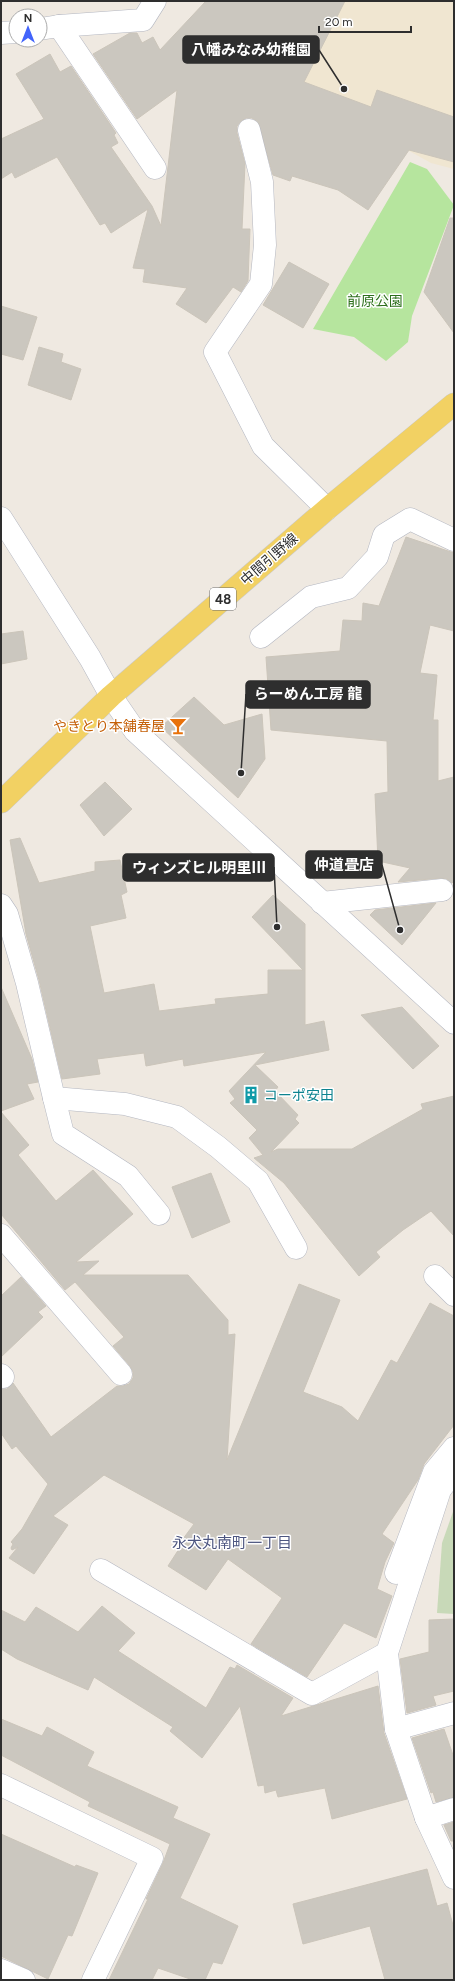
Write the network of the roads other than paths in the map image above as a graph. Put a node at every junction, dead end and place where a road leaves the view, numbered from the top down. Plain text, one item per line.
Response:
1 (155, 1) edge
2 (50, 27) edge
3 (249, 130) dead end
4 (155, 168) dead end
5 (454, 404) edge
6 (327, 509) junction
7 (1, 518) edge
8 (454, 540) edge
9 (261, 637) dead end
10 (111, 696) junction
11 (1, 802) edge
12 (442, 890) dead end
13 (322, 903) junction
14 (1, 905) edge
15 (454, 1024) edge
16 (54, 1098) junction
17 (159, 1214) dead end
18 (1, 1235) edge
19 (296, 1248) dead end
20 (435, 1276) dead end
21 (454, 1295) edge
22 (121, 1374) dead end
23 (454, 1448) edge
24 (454, 1472) edge
25 (101, 1570) dead end
26 (396, 1572) dead end
27 (387, 1653) junction
28 (454, 1713) edge
29 (396, 1729) junction
30 (1, 1785) edge
31 (454, 1809) edge
32 (426, 1818) junction
33 (454, 1878) edge
34 (1, 1970) edge
35 (24, 1980) edge
36 (93, 1980) edge

1 - 2 street
2 - 4 street
3 - 6 street
5 - 6 main road, 中間引野線 / 48
6 - 10 main road, 中間引野線 / 48
7 - 10 street
8 - 9 street
10 - 11 main road, 中間引野線 / 48
10 - 13 street
12 - 13 street
13 - 15 street
14 - 16 street
16 - 17 street
16 - 19 street
18 - 22 street
20 - 21 street
23 - 26 street
24 - 27 street
25 - 27 street
27 - 29 street
28 - 29 street
29 - 32 street
30 - 36 street
31 - 32 street
32 - 33 street
34 - 35 street

